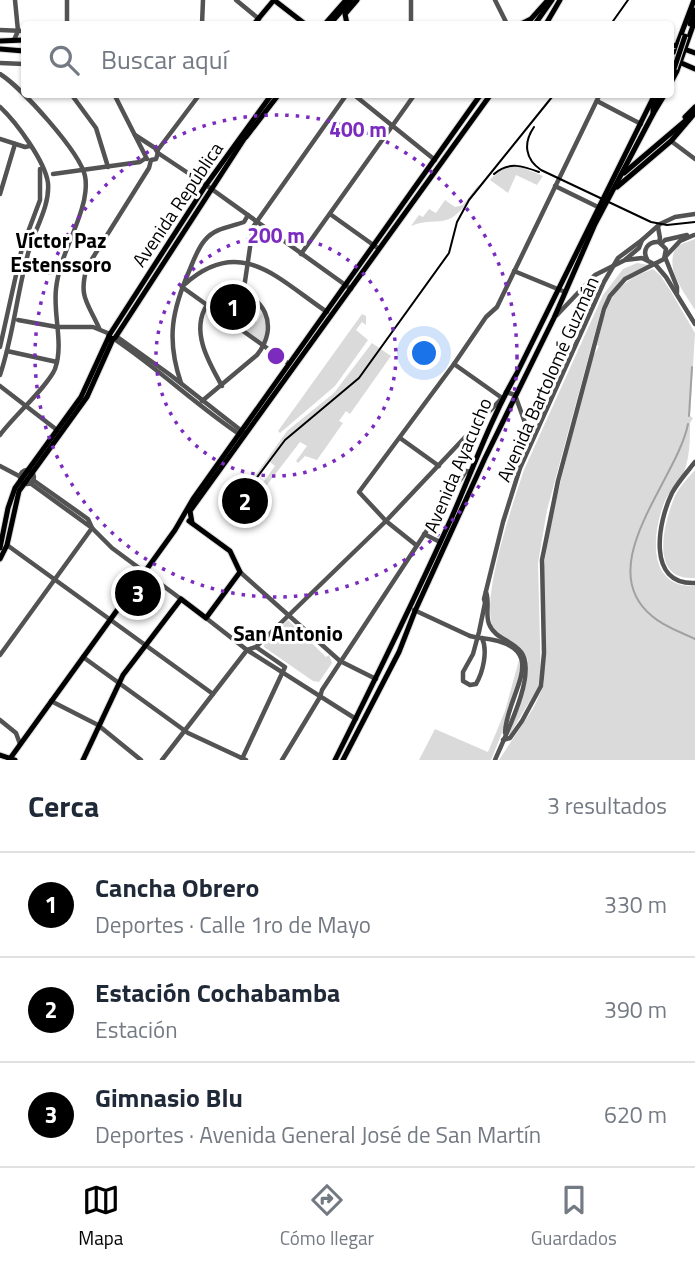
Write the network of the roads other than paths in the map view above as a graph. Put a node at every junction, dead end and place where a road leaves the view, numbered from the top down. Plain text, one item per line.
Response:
1 (15, 0) edge
2 (67, 0) edge
3 (203, 0) edge
4 (236, 0) edge
5 (274, 0) edge
6 (352, 0) edge
7 (411, 0) edge
8 (495, 0) edge
9 (551, 0) edge
10 (560, 0) edge
11 (694, 0) edge
12 (695, 10) edge
13 (259, 19) joint
14 (67, 21) edge
15 (202, 21) edge
16 (301, 21) edge
17 (332, 21) edge
18 (346, 21) edge
19 (411, 21) edge
20 (506, 21) edge
21 (527, 21) edge
22 (538, 21) edge
23 (548, 21) edge
24 (693, 22) edge
25 (0, 30) edge
26 (18, 31) junction
27 (15, 40) junction
28 (21, 40) edge
29 (0, 41) edge
30 (674, 44) edge
31 (685, 48) junction
32 (1, 49) edge
33 (21, 52) edge
34 (695, 53) edge
35 (674, 57) edge
36 (674, 60) edge
37 (680, 62) junction
38 (0, 63) edge
39 (7, 63) junction
40 (21, 64) edge
41 (674, 66) edge
42 (695, 69) edge
43 (0, 74) edge
44 (674, 75) edge
45 (7, 79) junction
46 (21, 93) edge
47 (26, 98) edge
48 (74, 98) edge
49 (116, 98) edge
50 (197, 98) edge
51 (271, 98) edge
52 (344, 98) edge
53 (358, 98) edge
54 (412, 98) edge
55 (483, 98) edge
56 (598, 98) edge
57 (658, 98) edge
58 (597, 101) junction
59 (0, 107) edge
60 (695, 107) edge
61 (651, 111) junction
62 (694, 116) edge
63 (685, 123) junction
64 (642, 124) junction
65 (393, 126) junction
66 (134, 134) junction
67 (0, 139) edge
68 (454, 140) junction
69 (671, 141) junction
70 (637, 143) junction
71 (15, 144) junction
72 (30, 145) junction
73 (156, 151) junction
74 (648, 153) junction
75 (147, 158) junction
76 (695, 159) edge
77 (435, 160) junction
78 (40, 164) junction
79 (108, 167) junction
80 (83, 170) junction
81 (53, 174) dead end
82 (620, 176) junction
83 (208, 186) junction
84 (555, 186) junction
85 (612, 186) junction
86 (0, 194) edge
87 (598, 207) junction
88 (330, 214) junction
89 (695, 214) edge
90 (247, 215) junction
91 (256, 222) junction
92 (658, 226) junction
93 (694, 235) edge
94 (643, 239) junction
95 (658, 243) junction
96 (377, 247) junction
97 (645, 249) junction
98 (301, 254) junction
99 (665, 257) junction
100 (195, 259) junction
101 (625, 260) junction
102 (34, 262) dead end
103 (652, 262) junction
104 (248, 263) junction
105 (60, 265) junction
106 (612, 268) junction
107 (205, 270) junction
108 (514, 271) junction
109 (182, 287) junction
110 (348, 287) junction
111 (561, 291) junction
112 (677, 294) junction
113 (243, 295) junction
114 (209, 306) junction
115 (329, 314) junction
116 (554, 318) junction
117 (18, 320) dead end
118 (695, 324) edge
119 (57, 327) junction
120 (99, 328) junction
121 (113, 336) junction
122 (264, 346) junction
123 (0, 348) edge
124 (7, 351) junction
125 (57, 362) junction
126 (454, 364) junction
127 (292, 366) junction
128 (0, 375) edge
129 (181, 383) junction
130 (0, 386) edge
131 (222, 386) junction
132 (504, 395) junction
133 (516, 396) junction
134 (202, 401) junction
135 (24, 405) junction
136 (57, 430) junction
137 (243, 434) junction
138 (0, 435) edge
139 (534, 436) junction
140 (399, 437) junction
141 (695, 462) edge
142 (0, 466) edge
143 (439, 466) junction
144 (30, 471) junction
145 (472, 472) junction
146 (25, 481) junction
147 (183, 517) junction
148 (386, 521) junction
149 (192, 523) junction
150 (92, 528) junction
151 (424, 534) junction
152 (440, 542) junction
153 (3, 545) edge
154 (416, 545) junction
155 (0, 559) edge
156 (145, 571) junction
157 (240, 572) junction
158 (55, 579) junction
159 (695, 583) edge
160 (486, 591) junction
161 (181, 599) junction
162 (413, 610) junction
163 (288, 615) junction
164 (206, 618) junction
165 (111, 619) junction
166 (481, 638) junction
167 (146, 645) junction
168 (256, 647) junction
169 (247, 650) junction
170 (0, 655) edge
171 (83, 657) junction
172 (340, 661) junction
173 (283, 669) junction
174 (376, 679) junction
175 (119, 682) junction
176 (213, 694) junction
177 (320, 697) junction
178 (51, 701) junction
179 (356, 719) junction
180 (0, 720) edge
181 (99, 725) junction
182 (185, 731) junction
183 (506, 734) junction
184 (503, 740) junction
185 (20, 744) junction
186 (0, 755) edge
187 (11, 760) edge
188 (83, 760) edge
189 (141, 760) edge
190 (162, 760) edge
191 (243, 760) edge
192 (282, 760) edge
193 (335, 760) edge
194 (343, 760) edge
195 (495, 760) edge

1 - 26 street
2 - 14 street
3 - 15 street
4 - 13 street
5 - 13 main road
5 - 16 main road
6 - 17 main road
6 - 18 main road
7 - 19 street
8 - 20 street
9 - 21 main road
9 - 22 main road
10 - 23 main road
11 - 30 main road
12 - 24 main road
24 - 31 main road
24 - 41 main road, bridge
25 - 26 street
26 - 27 street
27 - 28 main road
27 - 29 main road
30 - 31 main road
31 - 34 main road
31 - 35 main road
31 - 37 main road
32 - 33 main road
36 - 37 main road
37 - 42 main road
37 - 44 main road
38 - 39 street
39 - 40 street
39 - 45 street
43 - 45 street
45 - 46 street
47 - 80 street
48 - 79 street
49 - 66 street
50 - 73 street
51 - 83 main road, Avenida República
52 - 91 street
53 - 65 street
54 - 65 street
55 - 68 main road
56 - 58 street
57 - 61 main road
58 - 64 street
58 - 84 street
59 - 72 street
60 - 63 main road
61 - 64 main road
61 - 70 main road
62 - 63 main road
63 - 69 main road
63 - 74 main road
64 - 85 main road
65 - 77 street
65 - 88 street
66 - 73 street
66 - 75 street
67 - 71 street
68 - 77 main road
68 - 96 main road
69 - 76 street
69 - 85 main road
70 - 74 main road
70 - 82 main road
71 - 72 street
71 - 86 street
72 - 78 street
73 - 75 street
73 - 75 street
73 - 83 street
74 - 82 main road
75 - 79 street
75 - 120 street
77 - 96 main road
78 - 123 street
78 - 124 street
79 - 80 street
80 - 81 street
80 - 105 street
82 - 85 main road
83 - 90 street
83 - 121 main road, Avenida República
84 - 87 street
84 - 108 street
85 - 87 main road, Avenida Ayacucho
85 - 111 main road, Avenida Ayacucho
87 - 111 main road, Avenida Ayacucho
88 - 96 street
88 - 98 street
89 - 92 street
90 - 91 street
90 - 100 street
91 - 98 street
91 - 104 street
92 - 94 street
92 - 95 street
93 - 95 street
93 - 99 street
94 - 95 street
94 - 97 street
94 - 101 street, Avenida Bartolomé Guzmán
94 - 106 street
95 - 97 street
95 - 99 street
96 - 110 main road
97 - 103 street
98 - 110 street
99 - 103 street
99 - 112 street
100 - 107 street
100 - 109 street
101 - 103 street
101 - 106 street, Avenida Bartolomé Guzmán
102 - 105 street
103 - 112 street
103 - 184 street
104 - 107 street
104 - 113 street
104 - 115 street
105 - 119 street
106 - 116 street
106 - 139 street, Avenida Bartolomé Guzmán
107 - 109 street
108 - 111 street
108 - 126 street
109 - 114 street
109 - 129 street
110 - 115 main road
111 - 116 main road, Avenida Ayacucho
111 - 132 main road, Avenida Ayacucho
112 - 118 street
113 - 114 street
113 - 122 street
114 - 122 street
114 - 131 street
115 - 127 main road
116 - 133 main road, Avenida Ayacucho
117 - 119 street
119 - 120 street
119 - 125 street
120 - 121 street
121 - 129 street
121 - 136 main road, Avenida República
121 - 137 street
121 - 144 main road, Avenida República
122 - 127 street
122 - 131 street
124 - 125 street
124 - 128 street
125 - 135 street
126 - 132 street
126 - 140 street
127 - 137 main road
129 - 134 street
130 - 135 street
131 - 134 street
132 - 133 street
132 - 143 street
132 - 145 main road, Avenida Ayacucho
133 - 139 street
133 - 162 main road, Avenida Ayacucho
134 - 137 street
135 - 136 street
135 - 138 street
136 - 144 main road, Avenida República
137 - 147 main road
137 - 149 main road
139 - 160 street, Avenida Bartolomé Guzmán
140 - 143 street
140 - 148 street
141 - 159 street
142 - 146 street
143 - 148 street
144 - 146 main road, Avenida República
144 - 146 street
145 - 151 street
145 - 152 main road, Avenida Ayacucho
146 - 150 street
146 - 153 main road, Avenida República
147 - 149 main road
147 - 156 main road
148 - 154 street
148 - 163 street
149 - 157 main road
150 - 156 street
150 - 158 street
151 - 152 street
151 - 154 street
152 - 162 main road, Avenida Ayacucho
153 - 155 main road, Avenida República
153 - 158 street
154 - 172 street
156 - 161 street
156 - 165 main road
157 - 163 street
157 - 164 main road
158 - 165 street
158 - 170 street
160 - 166 street, Avenida Bartolomé Guzmán
160 - 183 street
161 - 164 main road
161 - 167 main road
162 - 166 street, bridge
162 - 174 main road, Avenida Ayacucho
162 - 194 main road, Avenida Ayacucho
163 - 168 street
163 - 172 street
164 - 169 street
165 - 167 street
165 - 171 main road
166 - 183 street
167 - 175 main road
167 - 176 street
168 - 169 street
168 - 173 street
169 - 173 street
169 - 176 street
171 - 175 street
171 - 178 main road
172 - 174 street
172 - 177 street
173 - 177 street
173 - 191 street
174 - 179 main road, Avenida Ayacucho
175 - 181 main road
175 - 182 street
176 - 182 street
177 - 179 street
177 - 192 street
178 - 181 street
178 - 185 main road
179 - 193 main road, Avenida Ayacucho
180 - 185 street
181 - 188 main road
181 - 189 street
182 - 190 street
182 - 191 street
183 - 184 street
184 - 195 street
185 - 187 main road
186 - 187 main road

